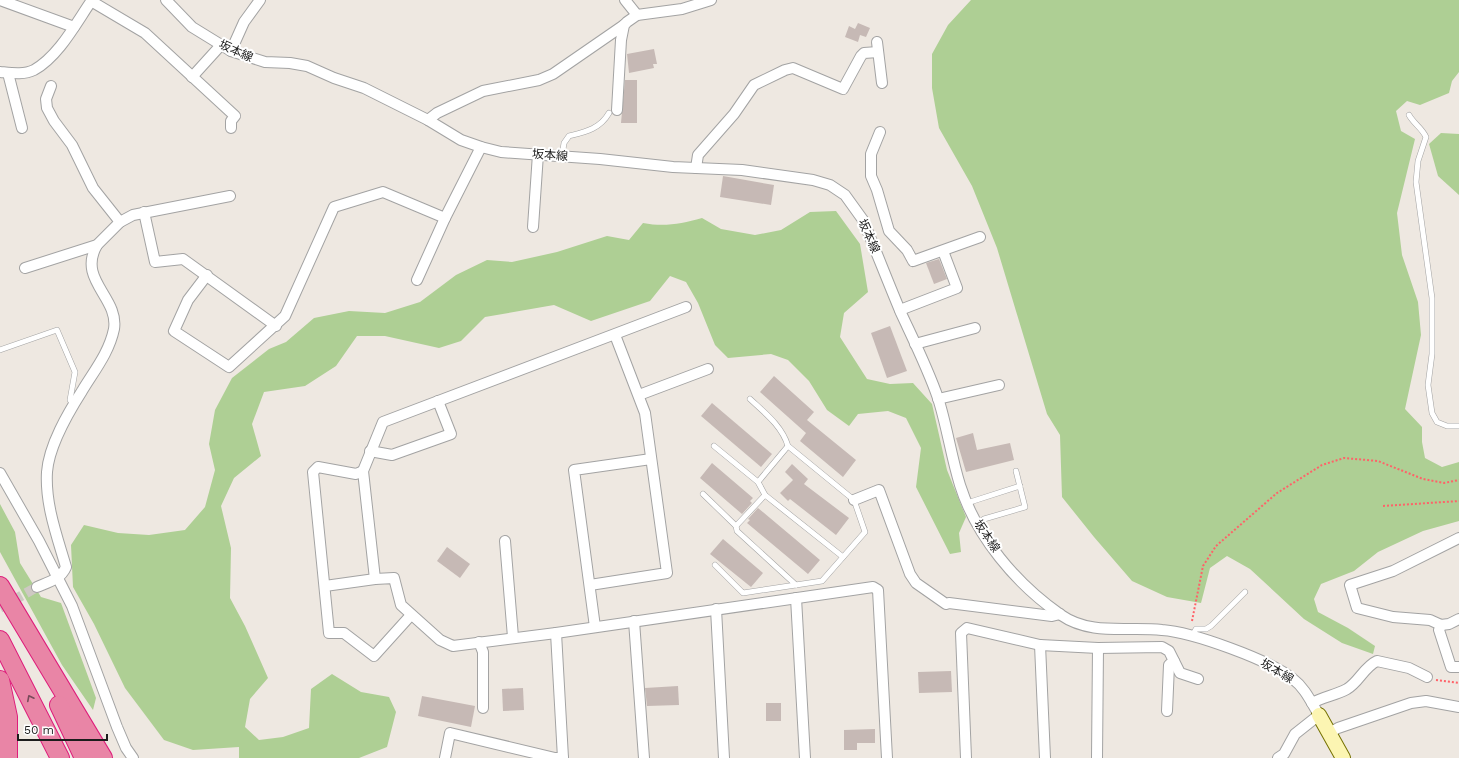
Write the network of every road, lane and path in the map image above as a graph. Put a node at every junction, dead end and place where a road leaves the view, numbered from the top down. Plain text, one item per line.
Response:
1 (0, 0) edge
2 (91, 0) edge
3 (166, 0) edge
4 (260, 0) edge
5 (625, 0) edge
6 (711, 0) edge
7 (637, 16) junction
8 (624, 26) junction
9 (74, 27) junction
10 (221, 45) junction
11 (231, 51) junction
12 (4, 73) edge
13 (192, 77) junction
14 (882, 83) dead end
15 (51, 86) dead end
16 (613, 111) joint
17 (1409, 115) dead end
18 (428, 120) junction
19 (22, 128) dead end
20 (231, 128) dead end
21 (880, 132) dead end
22 (481, 147) junction
23 (538, 154) junction
24 (562, 156) junction
25 (696, 168) junction
26 (230, 196) dead end
27 (144, 212) junction
28 (445, 218) junction
29 (120, 222) junction
30 (533, 227) dead end
31 (980, 237) dead end
32 (97, 245) junction
33 (943, 251) junction
34 (25, 268) dead end
35 (207, 275) junction
36 (417, 280) dead end
37 (686, 307) dead end
38 (900, 310) junction
39 (276, 326) junction
40 (975, 328) dead end
41 (615, 334) junction
42 (915, 344) junction
43 (0, 350) edge
44 (708, 369) dead end
45 (999, 385) dead end
46 (639, 395) junction
47 (750, 399) dead end
48 (938, 399) junction
49 (438, 400) junction
50 (73, 404) junction
51 (1459, 426) edge
52 (714, 446) dead end
53 (788, 446) junction
54 (370, 451) junction
55 (651, 459) junction
56 (363, 471) junction
57 (1016, 471) dead end
58 (0, 473) edge
59 (1459, 480) edge
60 (758, 482) junction
61 (1020, 486) junction
62 (703, 494) dead end
63 (765, 495) junction
64 (854, 500) junction
65 (1459, 501) edge
66 (967, 503) junction
67 (1384, 506) dead end
68 (978, 523) junction
69 (736, 526) junction
70 (1459, 538) edge
71 (505, 541) dead end
72 (843, 558) junction
73 (715, 566) dead end
74 (59, 577) junction
75 (375, 579) junction
76 (590, 585) junction
77 (796, 585) junction
78 (0, 586) edge
79 (325, 586) junction
80 (37, 587) tunnel mouth
81 (1245, 592) dead end
82 (0, 593) edge
83 (796, 598) junction
84 (716, 609) junction
85 (1060, 614) junction
86 (411, 615) junction
87 (1459, 619) edge
88 (634, 621) junction
89 (1441, 625) junction
90 (595, 626) junction
91 (556, 633) junction
92 (1189, 635) junction
93 (513, 638) junction
94 (0, 640) edge
95 (479, 642) junction
96 (1040, 645) junction
97 (1098, 648) junction
98 (1174, 661) junction
99 (1459, 667) edge
100 (1427, 677) joint
101 (1198, 679) dead end
102 (0, 680) edge
103 (1459, 682) edge
104 (1459, 707) edge
105 (483, 708) dead end
106 (1315, 709) junction
107 (1167, 711) dead end
108 (1329, 733) junction
109 (8, 758) edge
110 (60, 758) edge
111 (84, 758) edge
112 (103, 758) edge
113 (133, 758) edge
114 (445, 758) edge
115 (563, 758) edge
116 (644, 758) edge
117 (724, 758) edge
118 (805, 758) edge
119 (886, 758) edge
120 (966, 758) edge
121 (1045, 758) edge
122 (1097, 758) edge
123 (1278, 758) edge
124 (1343, 758) edge

1 - 9 street
2 - 9 street
2 - 13 street
3 - 10 street, 坂本線
4 - 11 street
5 - 7 street
6 - 7 street
7 - 8 street
8 - 16 street
8 - 18 street
9 - 12 street
10 - 11 street, 坂本線
10 - 13 street
11 - 18 street, 坂本線
12 - 19 street
13 - 20 street
14 - 25 street
15 - 29 street
16 - 24 lane
17 - 51 lane
18 - 22 street, 坂本線
21 - 33 street
22 - 23 street, 坂本線
22 - 28 street
23 - 24 street, 坂本線
23 - 30 street
24 - 25 street, 坂本線
25 - 38 street, 坂本線
26 - 27 street
27 - 29 street
27 - 35 street
28 - 36 street
28 - 39 street
29 - 32 street
31 - 33 street
32 - 34 street
32 - 50 street
33 - 38 street
35 - 39 street
35 - 39 street
37 - 41 street
38 - 42 street, 坂本線
40 - 42 street
41 - 46 street
41 - 49 street
42 - 48 street, 坂本線
43 - 50 lane
44 - 46 street
45 - 48 street
46 - 55 street
47 - 53 lane
48 - 66 street, 坂本線
49 - 54 street
49 - 54 street
50 - 74 street
52 - 60 lane
53 - 60 lane
53 - 64 lane
54 - 56 street
55 - 76 street
55 - 76 street
56 - 75 street
56 - 79 street
57 - 61 lane
58 - 74 street
59 - 92 path
60 - 63 lane
61 - 66 lane
61 - 68 lane
62 - 69 lane
63 - 69 lane
63 - 72 lane
64 - 72 lane
64 - 85 street
65 - 67 path
66 - 68 street, 坂本線
68 - 85 street, 坂本線
69 - 77 lane
70 - 89 street
71 - 93 street
72 - 77 lane
73 - 77 lane
74 - 80 street
74 - 113 street
75 - 79 street
75 - 86 street
76 - 90 street
78 - 112 highway
79 - 86 street
81 - 92 lane
82 - 111 highway
83 - 84 street
83 - 118 street
83 - 119 street
84 - 88 street
84 - 117 street
85 - 92 street, 坂本線
86 - 95 street
87 - 89 street
88 - 90 street
88 - 116 street
89 - 99 street
90 - 91 street
91 - 93 street
91 - 115 street
92 - 106 street, 坂本線
93 - 95 street
110 -> 94 highway
95 - 105 street
96 - 97 street
96 - 120 street
96 - 121 street
97 - 98 street
97 - 122 street
98 - 101 street
98 - 107 street
100 - 103 path
100 - 106 street
102 - 109 highway
104 - 108 street
106 - 108 street, 坂本線
106 - 123 street
108 - 124 street, 坂本線
114 - 115 street

